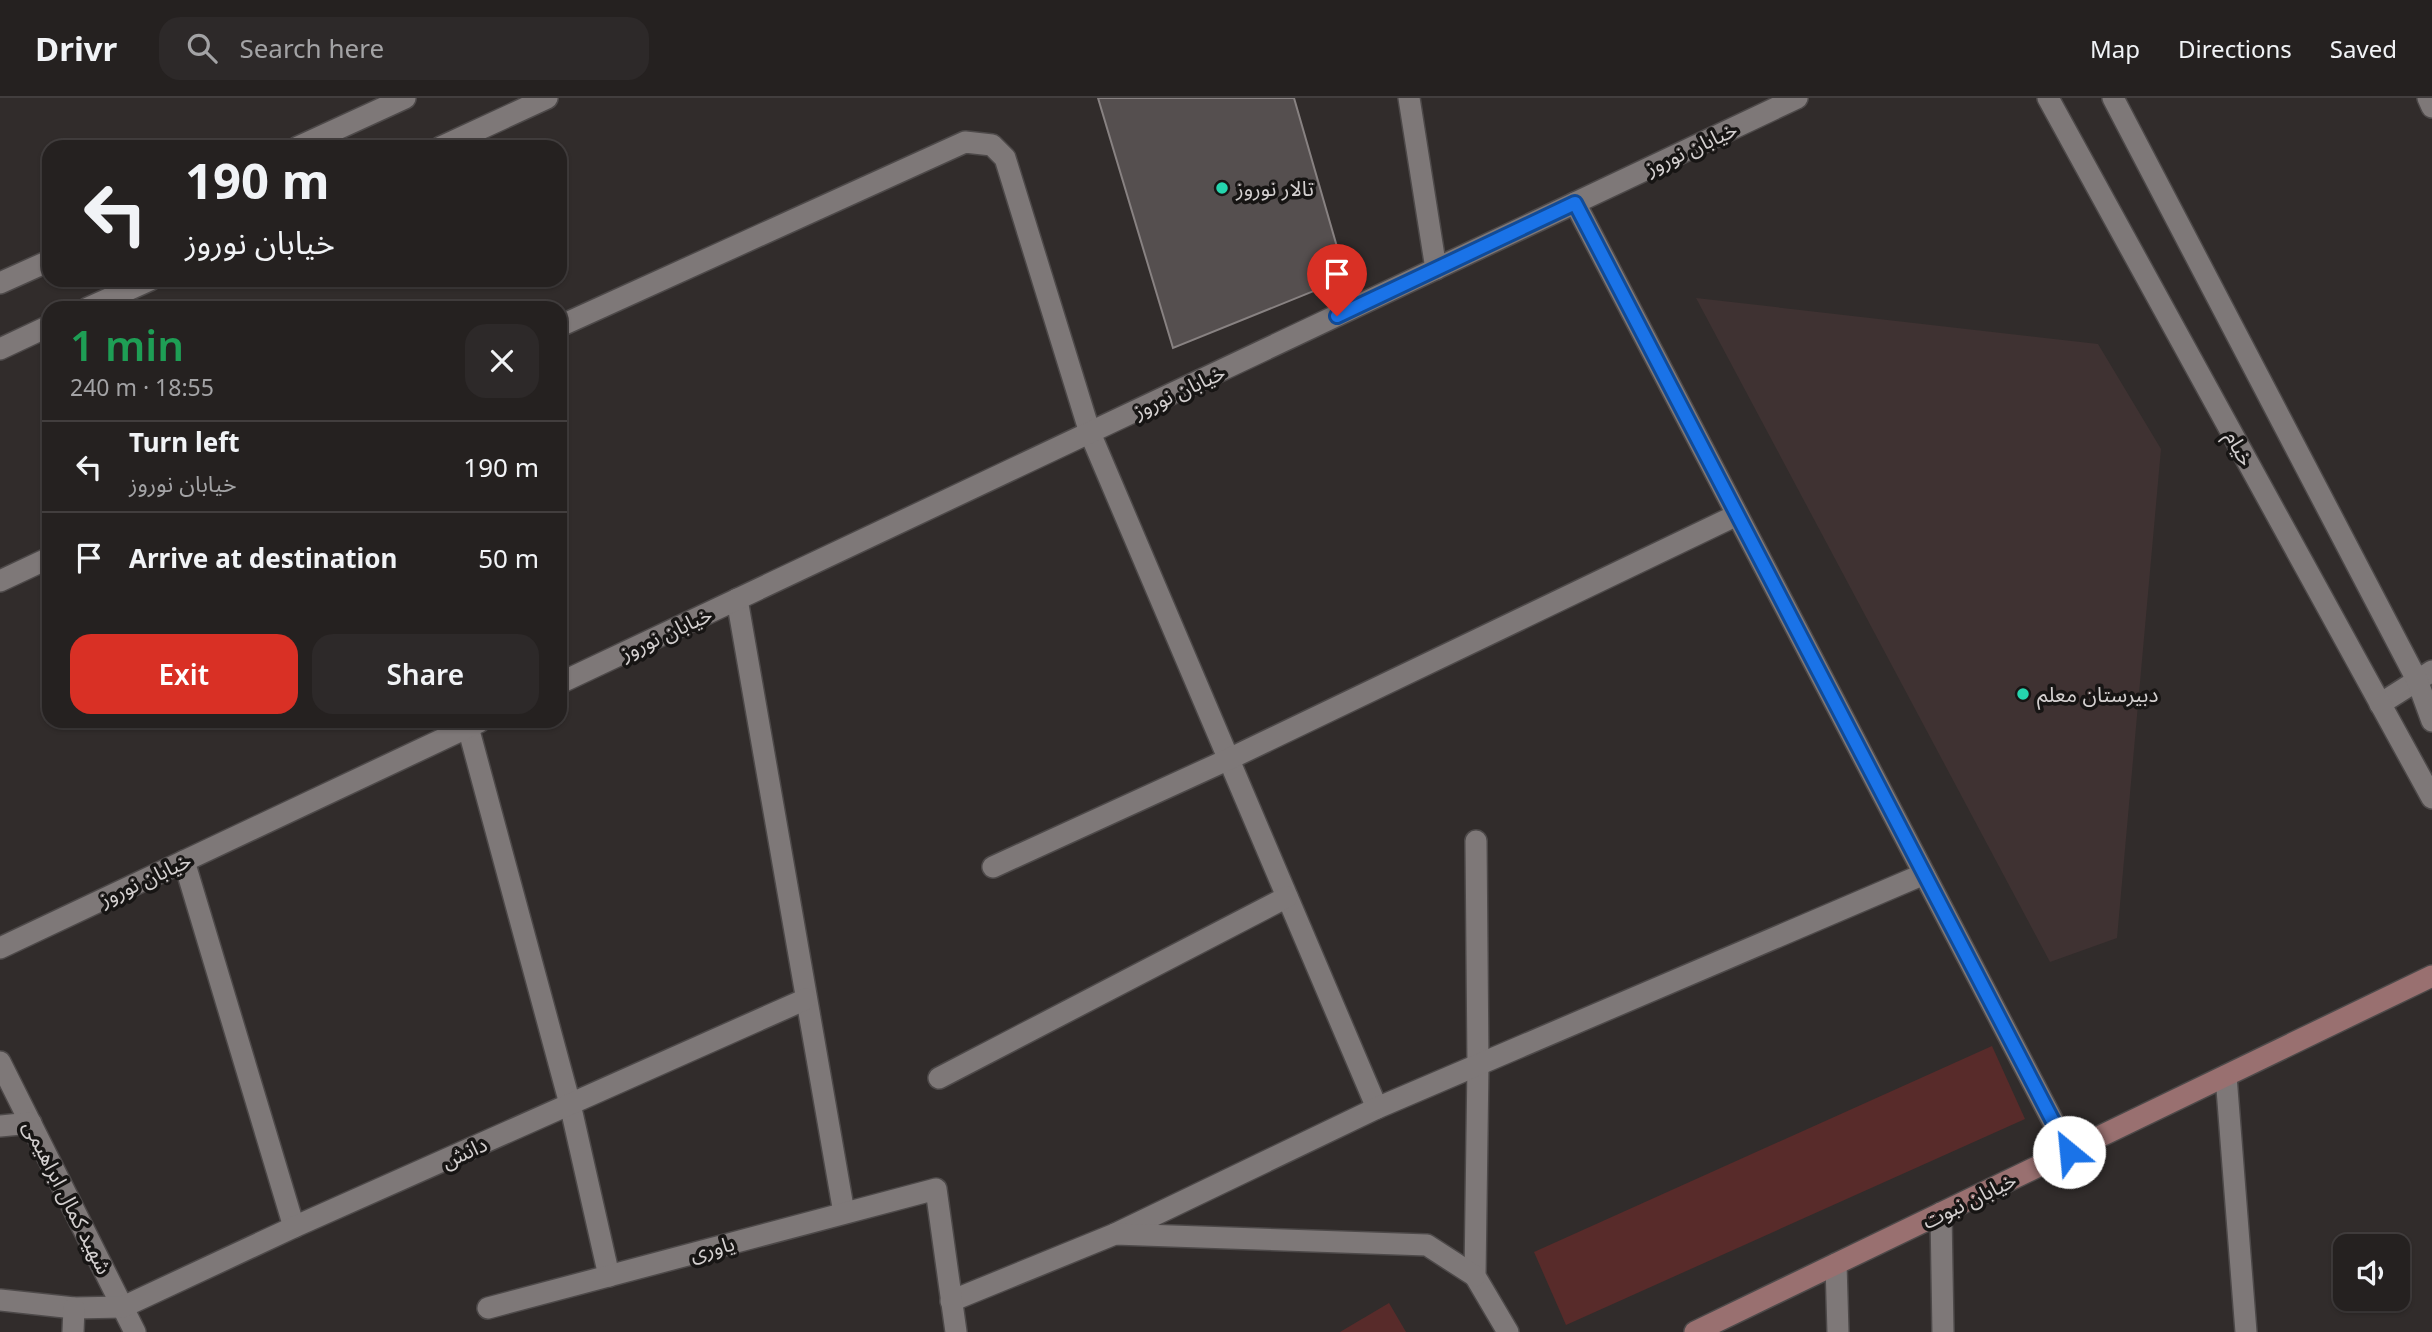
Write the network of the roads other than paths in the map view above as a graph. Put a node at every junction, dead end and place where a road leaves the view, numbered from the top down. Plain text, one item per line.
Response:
1 (405, 98) edge
2 (547, 98) edge
3 (1409, 98) edge
4 (1797, 98) edge
5 (2048, 98) edge
6 (2113, 98) edge
7 (2428, 98) edge
8 (518, 104) edge
9 (2432, 107) edge
10 (313, 140) edge
11 (454, 140) edge
12 (1575, 203) junction
13 (42, 264) edge
14 (1436, 269) junction
15 (0, 283) edge
16 (134, 287) edge
17 (104, 301) edge
18 (567, 323) edge
19 (42, 329) edge
20 (0, 349) edge
21 (1090, 433) junction
22 (1737, 515) junction
23 (42, 561) edge
24 (0, 581) edge
25 (737, 599) junction
26 (2425, 676) edge
27 (567, 680) edge
28 (2380, 704) junction
29 (2432, 721) edge
30 (466, 728) edge
31 (475, 728) edge
32 (1229, 759) junction
33 (2432, 798) edge
34 (1476, 841) dead end
35 (184, 861) junction
36 (993, 867) dead end
37 (1924, 874) junction
38 (1287, 897) junction
39 (0, 948) edge
40 (2432, 976) edge
41 (806, 999) junction
42 (0, 1062) edge
43 (1478, 1064) junction
44 (2226, 1076) junction
45 (939, 1078) dead end
46 (570, 1104) junction
47 (1377, 1108) junction
48 (31, 1122) junction
49 (0, 1126) edge
50 (2069, 1152) junction
51 (844, 1213) junction
52 (1941, 1213) junction
53 (293, 1227) junction
54 (1115, 1234) junction
55 (1836, 1264) junction
56 (609, 1276) junction
57 (1475, 1276) junction
58 (0, 1300) edge
59 (951, 1301) junction
60 (123, 1307) junction
61 (74, 1308) junction
62 (488, 1308) dead end
63 (73, 1332) edge
64 (135, 1332) edge
65 (957, 1332) edge
66 (1508, 1332) edge
67 (1695, 1332) edge
68 (1838, 1332) edge
69 (1943, 1332) edge
70 (2246, 1332) edge

1 - 10 street
2 - 8 street
3 - 14 street
4 - 12 street, خیابان نوروز
5 - 28 street, خیام
6 - 26 street
7 - 9 street
8 - 11 street
12 - 14 street, خیابان نوروز
12 - 22 street
13 - 15 street
14 - 21 street, خیابان نوروز
16 - 17 street
18 - 21 street
19 - 20 street
21 - 25 street, خیابان نوروز
21 - 32 street
22 - 32 street
22 - 37 street
23 - 24 street
25 - 27 street, خیابان نوروز
25 - 41 street
26 - 28 street
26 - 29 street
28 - 33 street, خیام
30 - 35 street, خیابان نوروز
31 - 46 street
32 - 36 street
32 - 38 street
34 - 43 street
35 - 39 street, خیابان نوروز
35 - 53 street
37 - 43 street
37 - 50 street
38 - 45 street
38 - 47 street
40 - 44 main road, خیابان نبوت
41 - 46 street, دانش
41 - 51 street
42 - 48 street, شهید کمال ابراهیمی
43 - 47 street
43 - 57 street
44 - 50 main road, خیابان نبوت
44 - 70 street
46 - 53 street, دانش
46 - 56 street
47 - 54 street
48 - 49 street
48 - 60 street, شهید کمال ابراهیمی
50 - 52 main road, خیابان نبوت
51 - 56 street, یاوری
51 - 59 street, یاوری
52 - 55 main road, خیابان نبوت
52 - 69 street
53 - 60 street, دانش
54 - 57 street
54 - 59 street
55 - 67 main road, خیابان نبوت
55 - 68 street
56 - 62 street, یاوری
57 - 66 street
58 - 61 street
59 - 65 street
60 - 61 street
60 - 64 street, شهید کمال ابراهیمی
61 - 63 street

